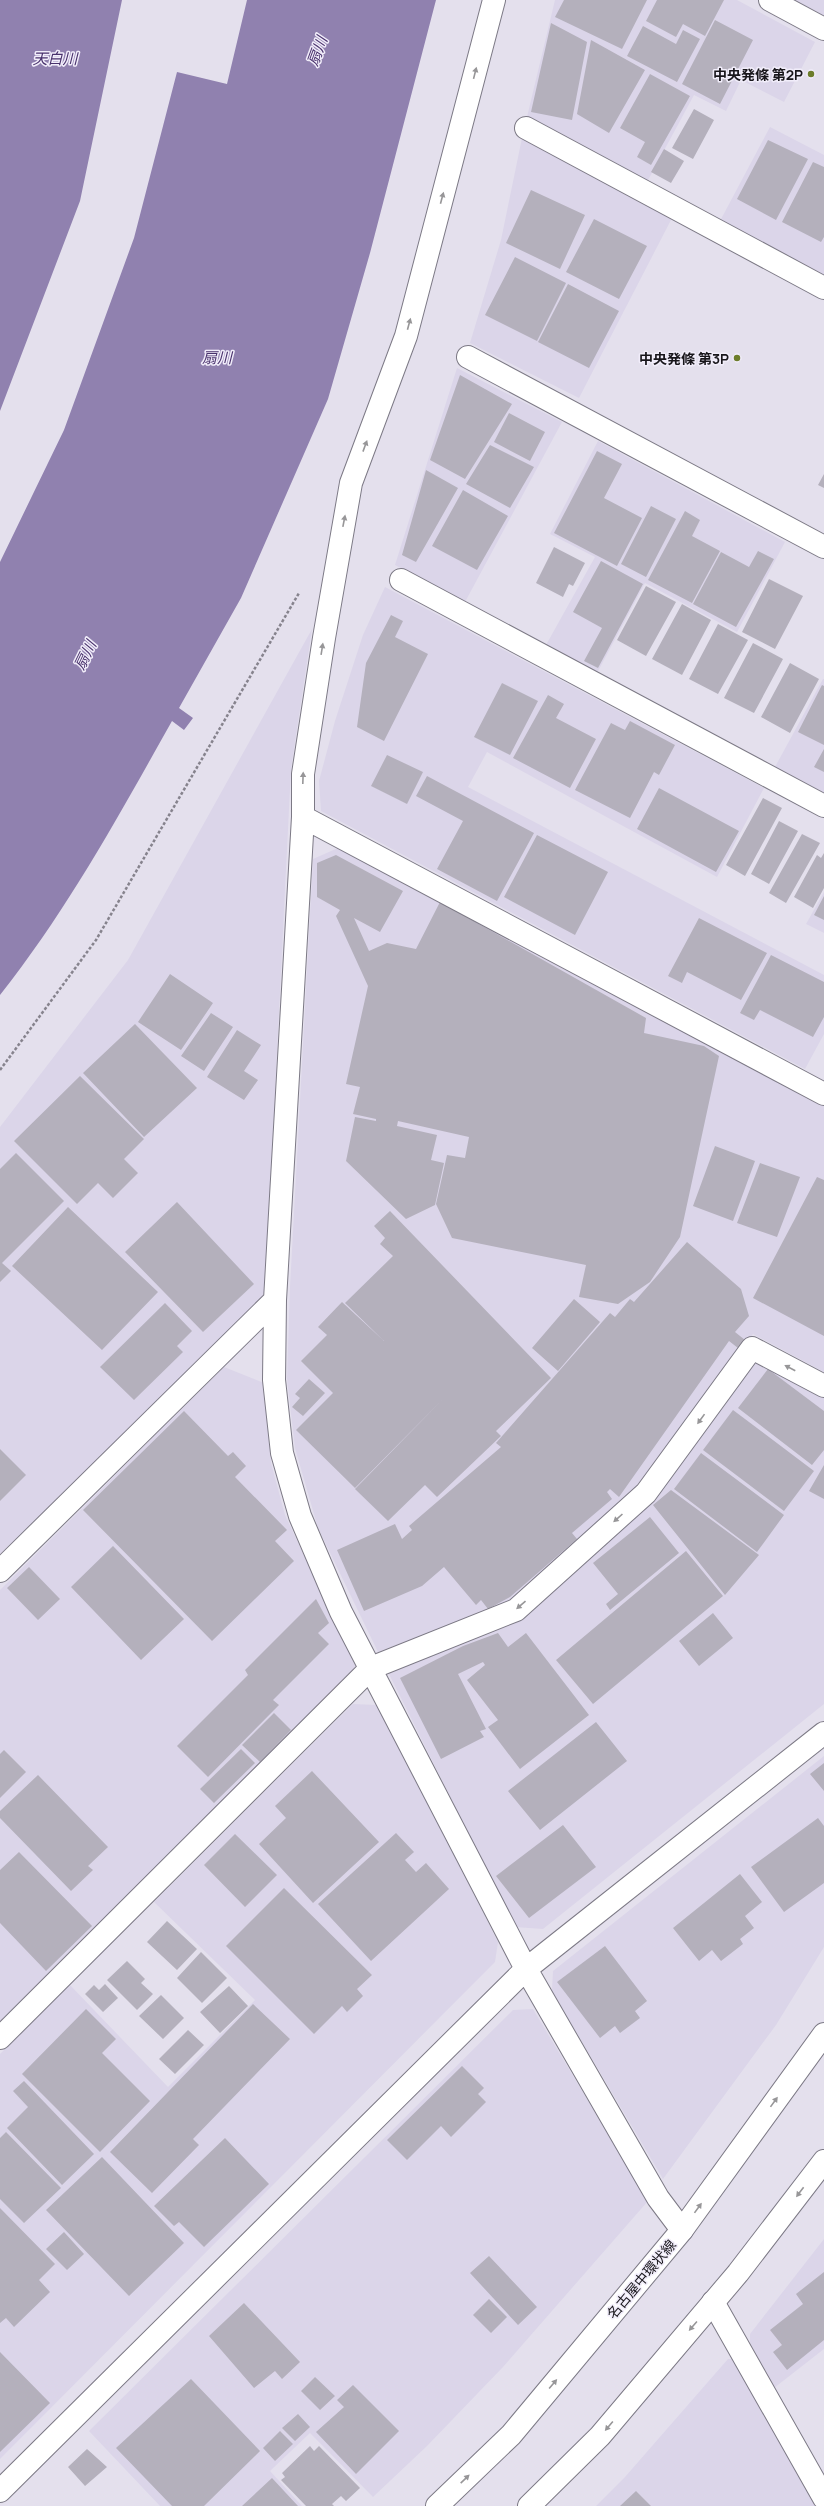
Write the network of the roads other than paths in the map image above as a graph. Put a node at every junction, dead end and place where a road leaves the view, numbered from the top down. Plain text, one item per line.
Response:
1 (494, 0) edge
2 (770, 0) edge
3 (824, 29) edge
4 (526, 128) dead end
5 (824, 288) edge
6 (468, 357) dead end
7 (824, 547) edge
8 (401, 580) dead end
9 (824, 806) edge
10 (303, 817) junction
11 (824, 1094) edge
12 (275, 1300) junction
13 (824, 1386) edge
14 (0, 1571) edge
15 (371, 1668) junction
16 (824, 1733) edge
17 (526, 1969) junction
18 (824, 2034) edge
19 (0, 2038) edge
20 (824, 2161) edge
21 (682, 2230) junction
22 (713, 2302) junction
23 (0, 2491) edge
24 (824, 2498) edge
25 (437, 2506) edge
26 (529, 2506) edge

10 -> 1 street
2 - 3 street
4 - 5 street
6 - 7 street
8 - 9 street
10 - 11 street
10 - 12 street
12 - 14 street
12 - 15 street
13 -> 15 street
15 - 17 street
15 - 19 street
16 - 17 street
17 - 21 street
17 - 23 street
21 -> 18 street, 名古屋中環状線
20 -> 22 street
25 -> 21 street, 名古屋中環状線
22 - 24 street
22 -> 26 street

